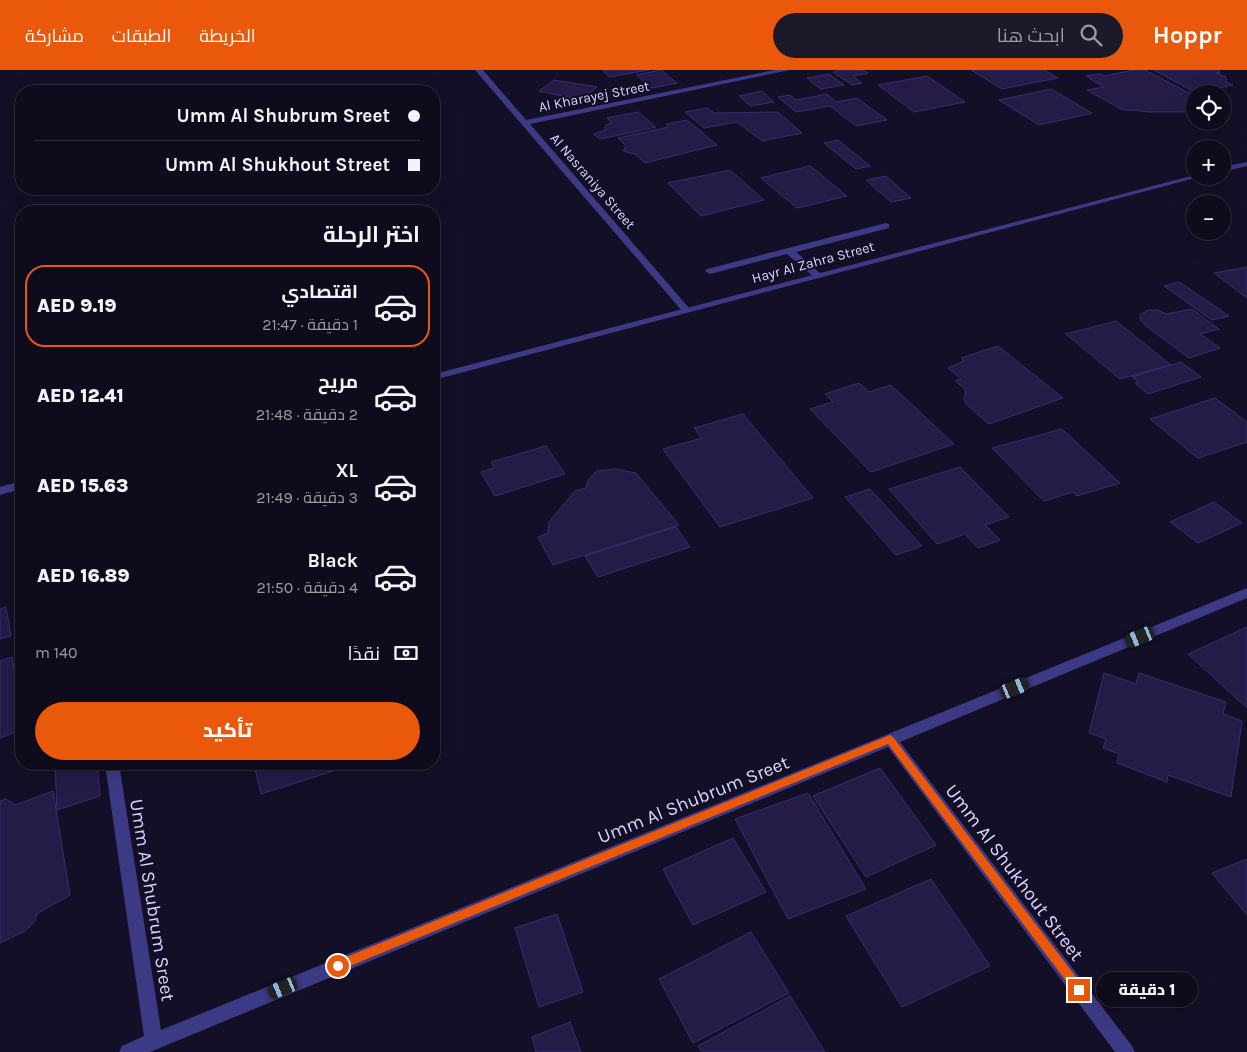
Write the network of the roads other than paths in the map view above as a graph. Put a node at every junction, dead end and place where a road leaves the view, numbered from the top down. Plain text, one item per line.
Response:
1 (479, 70) edge
2 (786, 70) edge
3 (524, 123) junction
4 (1247, 164) edge
5 (1231, 168) edge
6 (1186, 179) edge
7 (886, 226) dead end
8 (789, 251) junction
9 (710, 271) dead end
10 (818, 276) junction
11 (686, 310) junction
12 (440, 375) edge
13 (15, 487) edge
14 (0, 491) edge
15 (1247, 593) edge
16 (890, 739) junction
17 (113, 770) edge
18 (154, 1041) junction
19 (128, 1052) edge
20 (1126, 1052) edge

1 - 3 street, Al Nasraniya Street
2 - 3 street, Al Kharayej Street
3 - 11 street, Al Nasraniya Street
4 - 5 street
6 - 10 street, Hayr Al Zahra Street
7 - 8 street
8 - 9 street
8 - 10 street
10 - 11 street, Hayr Al Zahra Street
11 - 12 street, Hayr Al Zahra Street
13 - 14 street
15 - 16 street, Umm Al Shubrum Sreet
16 - 18 street, Umm Al Shubrum Sreet
16 - 20 street, Umm Al Shukhout Street
17 - 18 street, Umm Al Shubrum Sreet
18 - 19 street, Umm Al Shubrum Sreet

